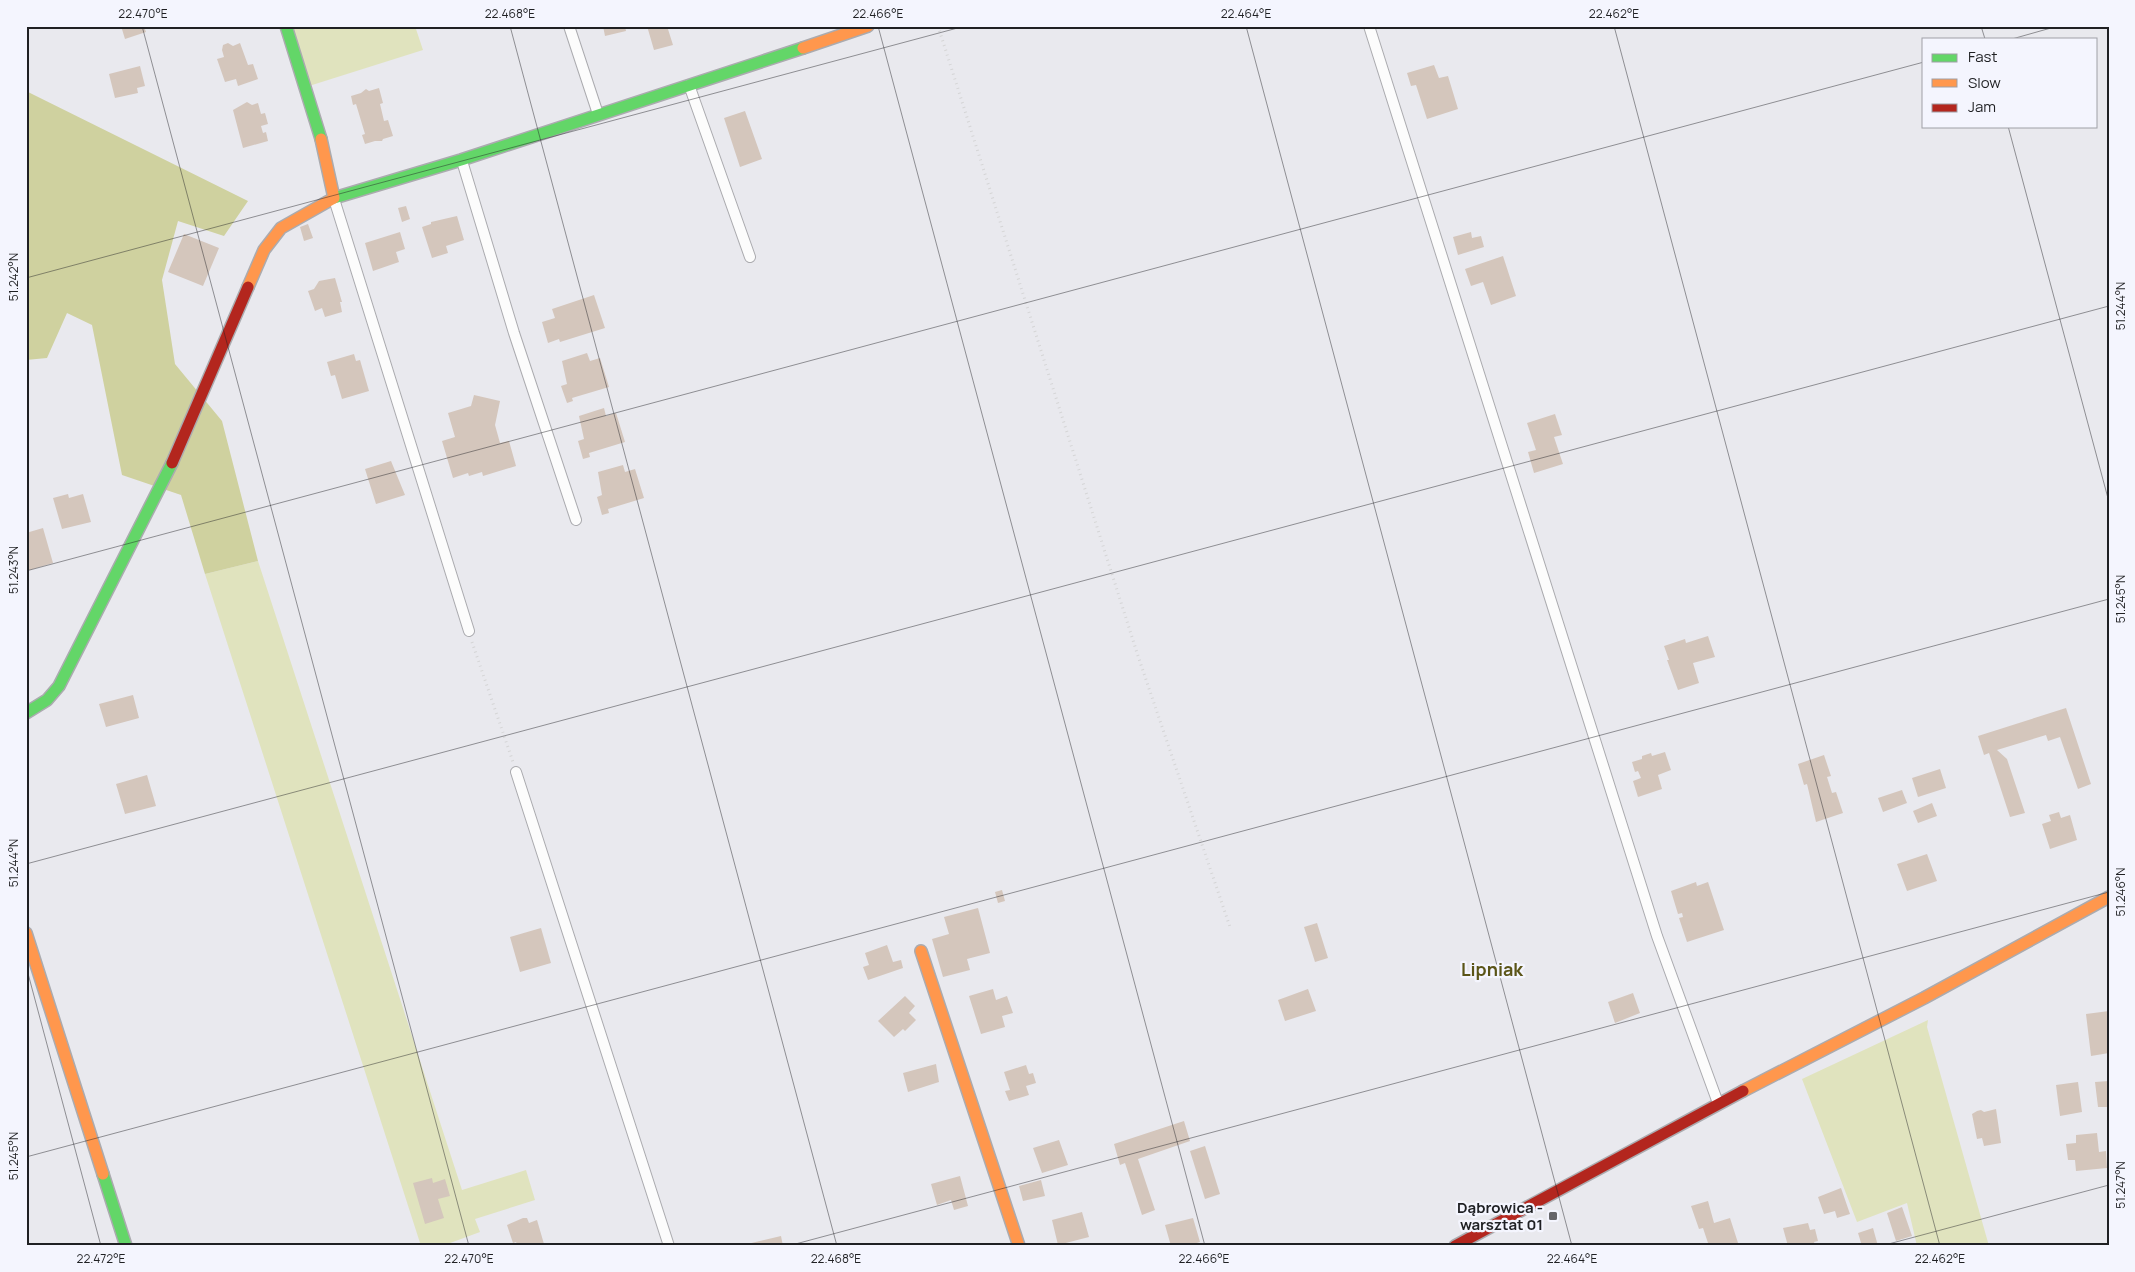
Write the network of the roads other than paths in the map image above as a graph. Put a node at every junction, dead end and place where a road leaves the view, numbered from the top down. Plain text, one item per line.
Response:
1 (286, 26) edge
2 (569, 26) edge
3 (868, 26) edge
4 (1369, 26) edge
5 (689, 84) junction
6 (598, 114) junction
7 (462, 160) junction
8 (334, 198) junction
9 (750, 257) dead end
10 (576, 520) dead end
11 (469, 631) road end
12 (26, 713) edge
13 (516, 772) road end
14 (2109, 897) edge
15 (26, 933) edge
16 (921, 951) dead end
17 (1718, 1104) junction
18 (126, 1246) edge
19 (669, 1246) edge
20 (1019, 1246) edge
21 (1454, 1246) edge

1 - 8 street
2 - 6 lane
3 - 5 street
4 - 17 lane
5 - 6 street
5 - 9 lane
6 - 7 street
7 - 8 street
7 - 10 lane
8 - 11 lane
8 - 12 street
13 - 19 lane
14 - 17 street
15 - 18 street
16 - 20 street
17 - 21 street

